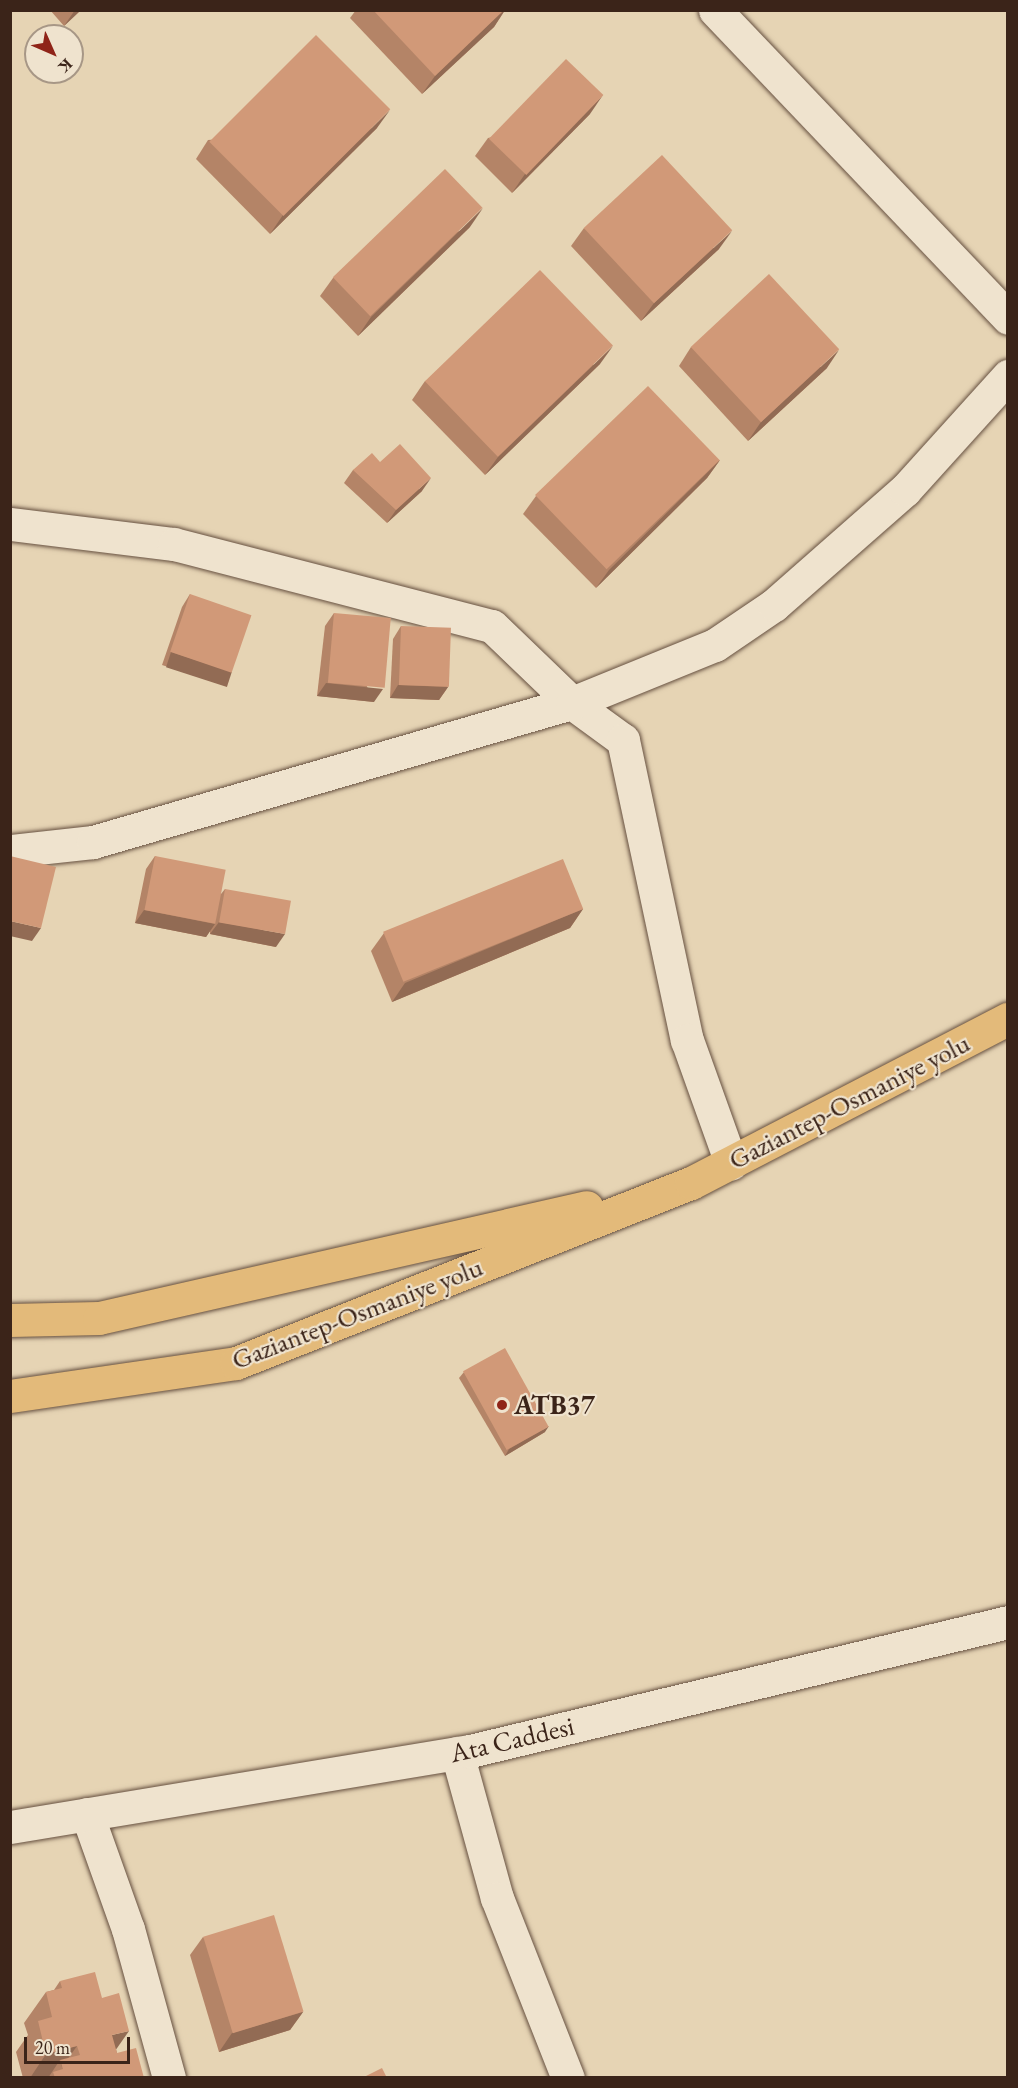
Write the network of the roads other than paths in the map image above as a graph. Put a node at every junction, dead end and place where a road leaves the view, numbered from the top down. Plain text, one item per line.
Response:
1 (715, 10) edge
2 (1008, 318) edge
3 (1008, 376) edge
4 (10, 524) edge
5 (572, 703) junction
6 (10, 851) edge
7 (1007, 1021) edge
8 (730, 1163) junction
9 (691, 1184) junction
10 (10, 1320) edge
11 (10, 1396) edge
12 (1008, 1622) edge
13 (457, 1753) junction
14 (87, 1814) junction
15 (10, 1827) edge
16 (169, 2078) edge
17 (568, 2078) edge

1 - 2 street
3 - 5 street
4 - 5 street
5 - 6 street
5 - 8 street
7 - 8 highway, Gaziantep-Osmaniye yolu
8 - 9 highway, Gaziantep-Osmaniye yolu
9 - 10 highway, Gaziantep-Osmaniye yolu
9 - 11 highway, Gaziantep-Osmaniye yolu
12 - 13 street, Ata Caddesi
13 - 14 street, Ata Caddesi
13 - 17 street
14 - 15 street, Ata Caddesi
14 - 16 street

